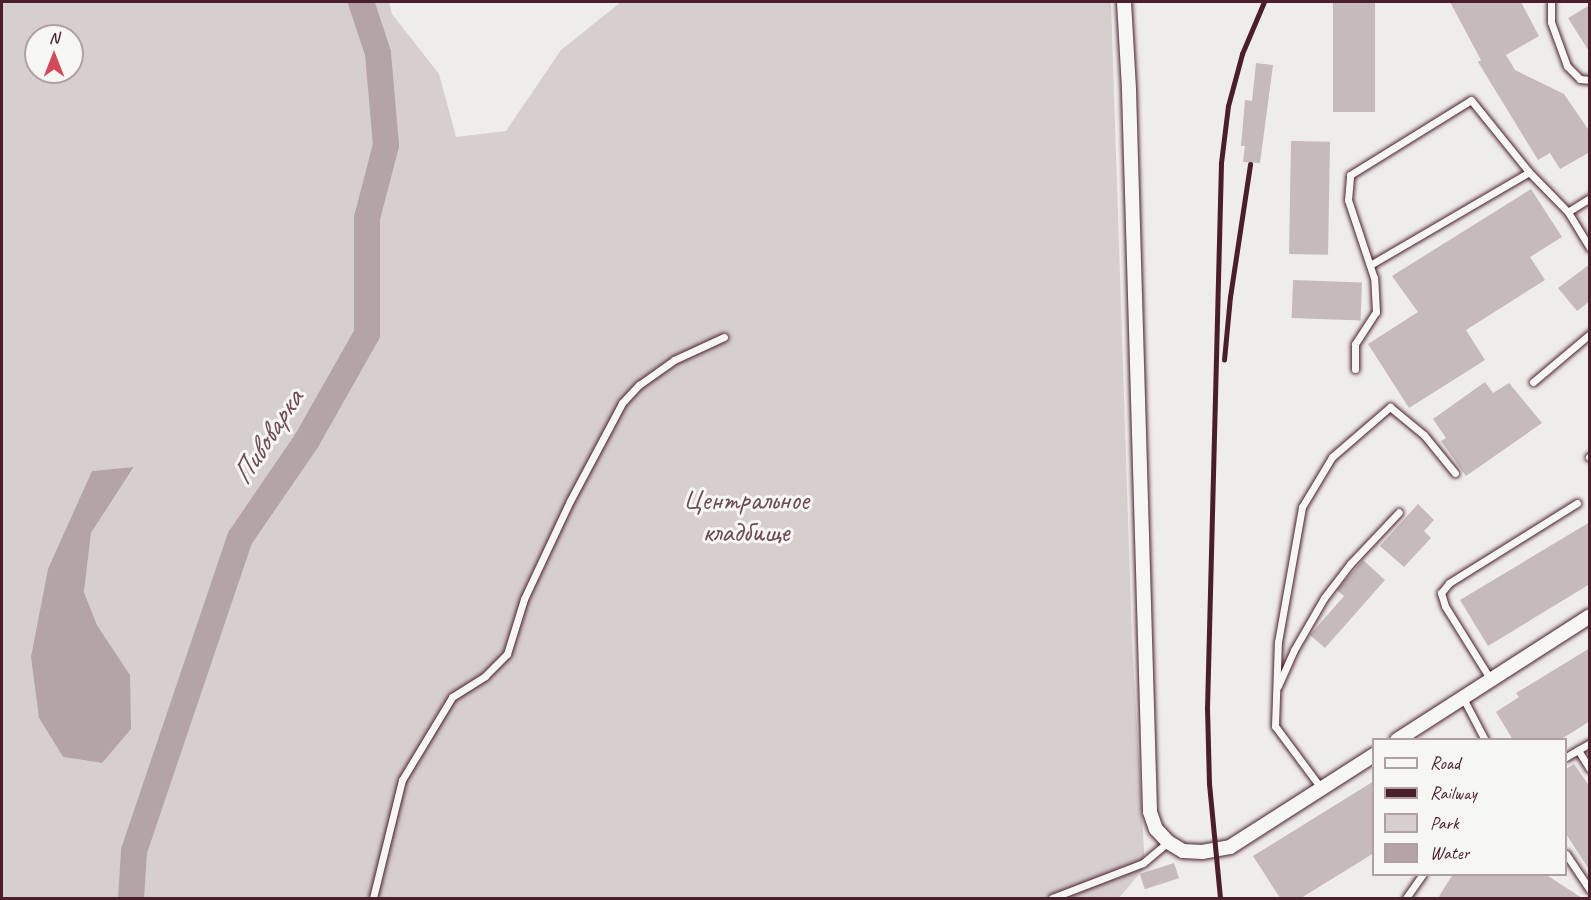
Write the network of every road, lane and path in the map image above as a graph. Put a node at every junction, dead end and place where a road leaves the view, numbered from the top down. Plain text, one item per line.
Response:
1 (1124, 2) edge
2 (1551, 2) edge
3 (1590, 80) edge
4 (1529, 172) junction
5 (1590, 198) edge
6 (1568, 212) junction
7 (1590, 248) edge
8 (1370, 265) junction
9 (1590, 334) edge
10 (724, 337) dead end
11 (1355, 369) dead end
12 (1533, 382) dead end
13 (1455, 473) dead end
14 (1577, 503) dead end
15 (1399, 512) dead end
16 (1590, 616) edge
17 (1491, 680) junction
18 (1276, 690) junction
19 (1463, 698) junction
20 (1400, 738) edge
21 (1484, 738) edge
22 (1590, 743) edge
23 (1578, 750) junction
24 (1372, 756) edge
25 (1567, 756) edge
26 (1590, 769) edge
27 (1322, 788) junction
28 (1168, 842) junction
29 (1567, 856) edge
30 (1422, 876) edge
31 (1590, 890) edge
32 (373, 898) edge
33 (1052, 898) edge
34 (1406, 898) edge

1 - 28 street
2 - 3 lane
4 - 6 lane
4 - 8 lane
4 - 8 lane
5 - 6 lane
6 - 7 lane
8 - 11 lane
9 - 12 lane
10 - 32 lane
13 - 18 lane
14 - 17 lane
15 - 18 lane
16 - 17 street
17 - 19 street
18 - 27 lane
19 - 20 street
19 - 21 lane
22 - 23 lane
23 - 25 lane
23 - 26 lane
24 - 27 street
27 - 28 street
28 - 33 lane
29 - 31 lane
30 - 34 lane

